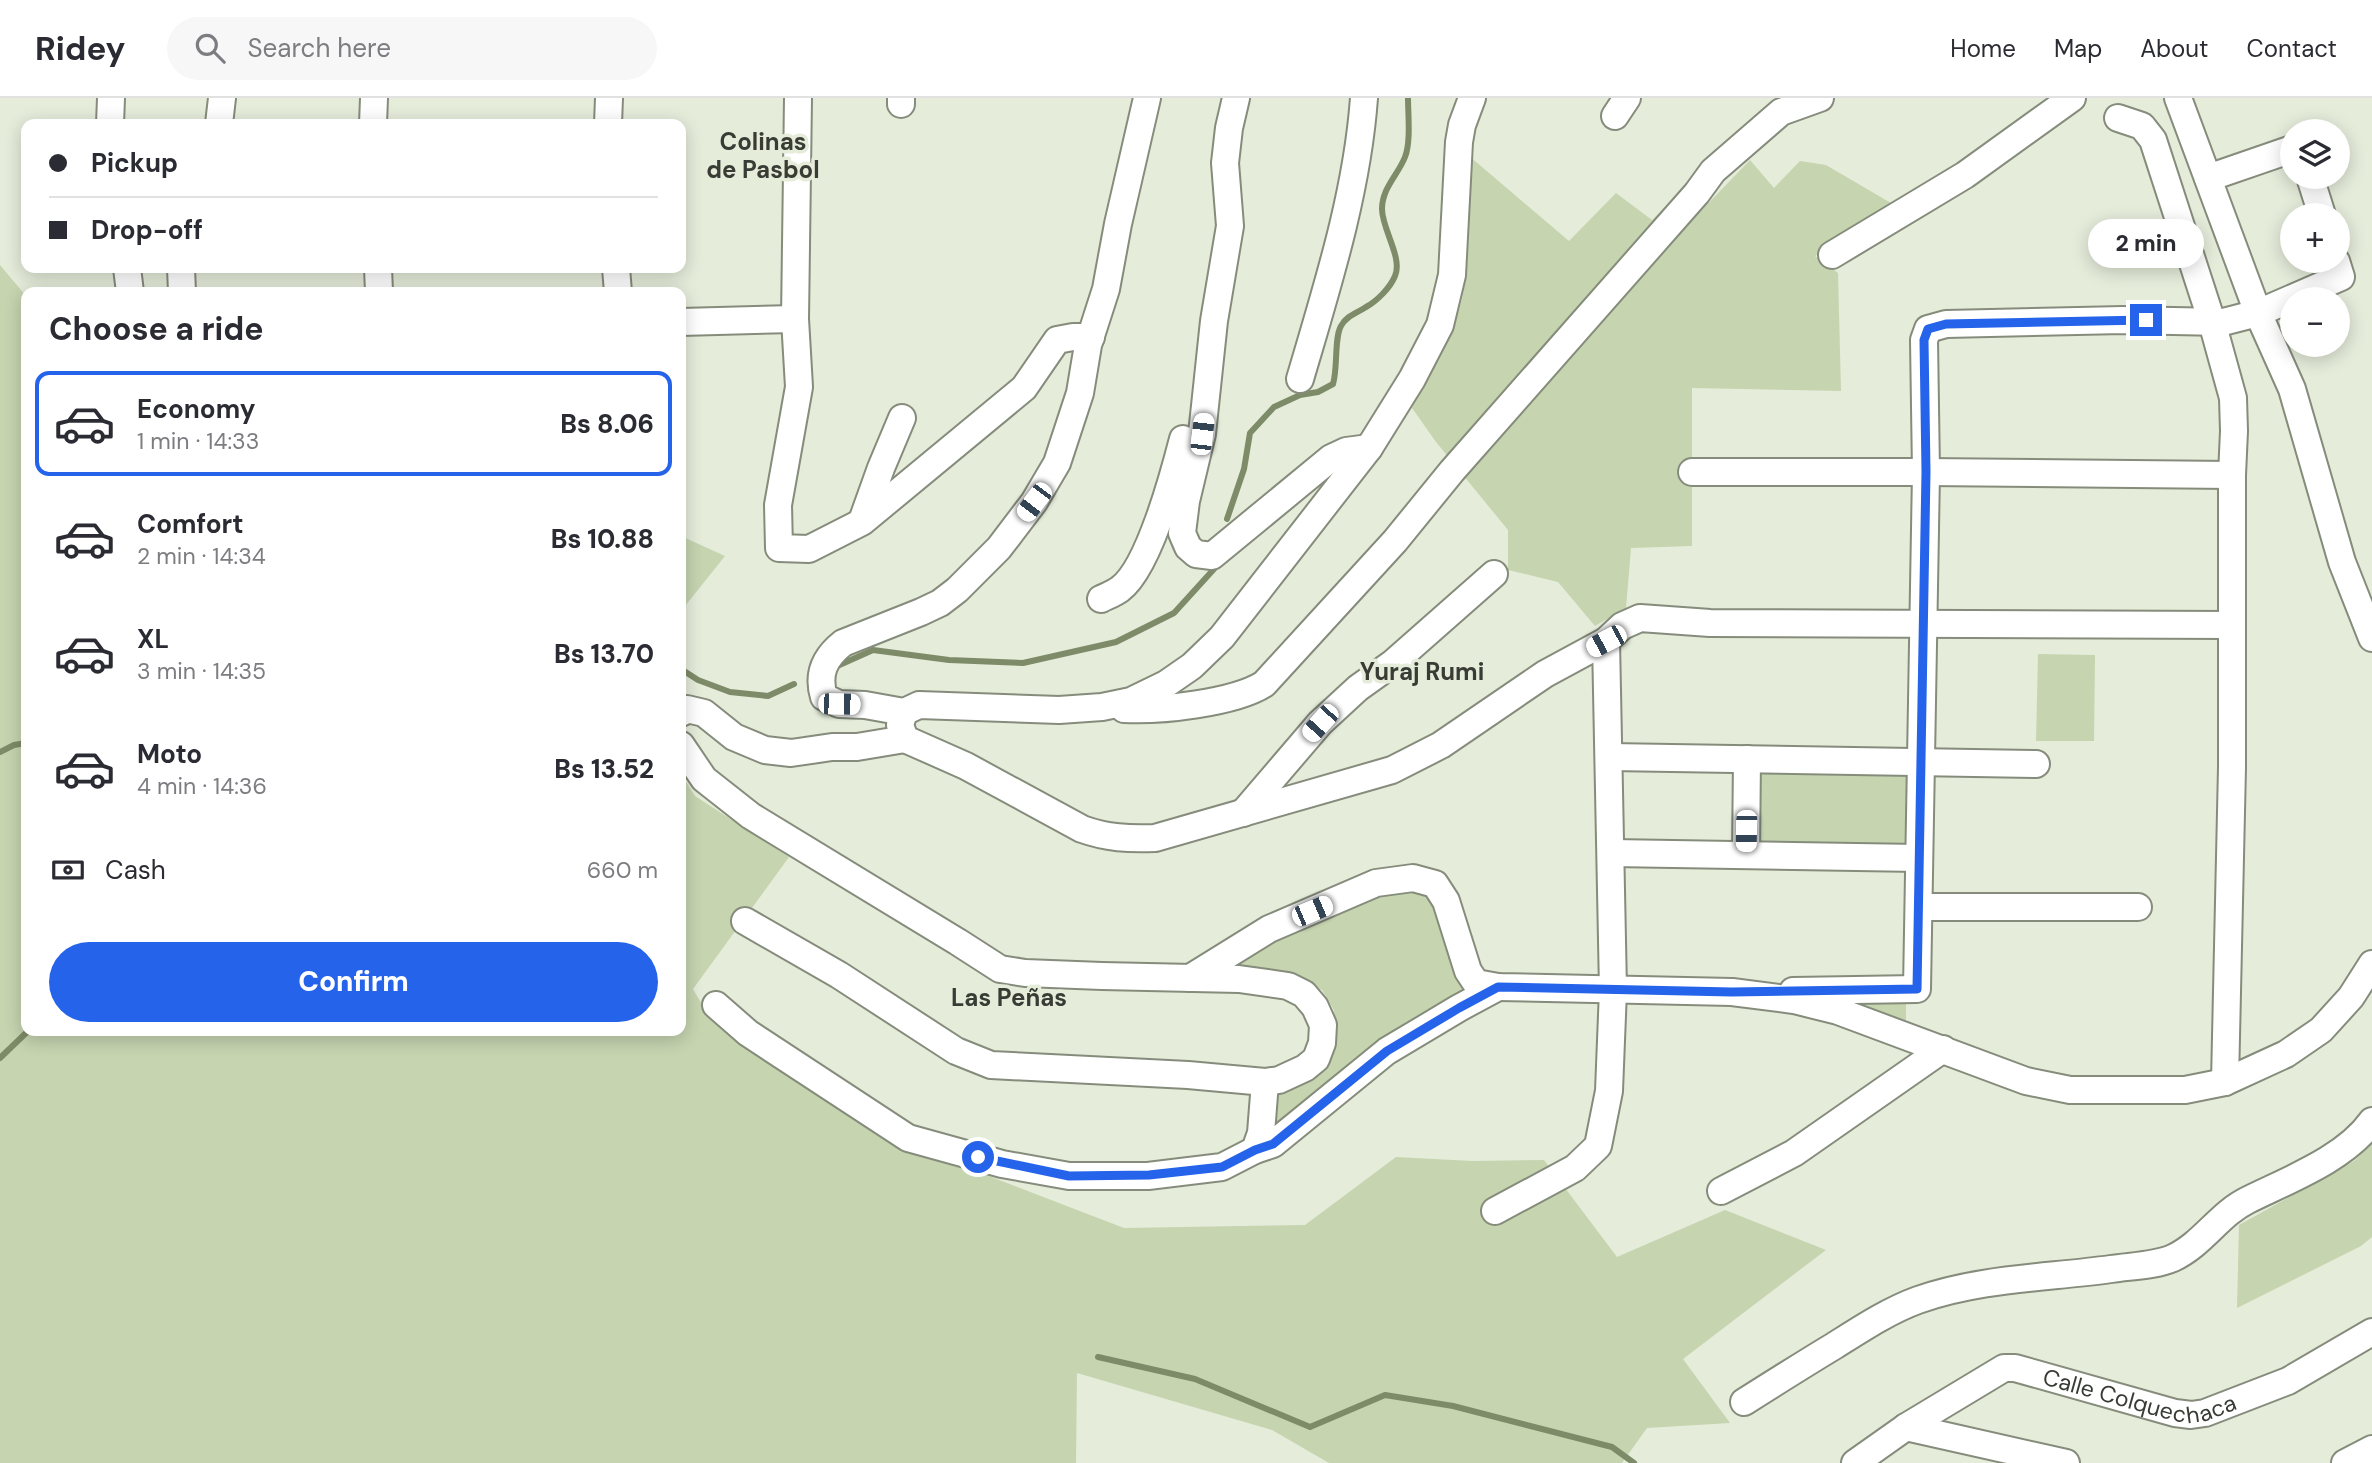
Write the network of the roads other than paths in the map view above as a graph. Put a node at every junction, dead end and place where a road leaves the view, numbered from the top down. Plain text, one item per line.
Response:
1 (110, 98) edge
2 (222, 98) edge
3 (374, 98) edge
4 (609, 98) edge
5 (799, 98) edge
6 (1147, 98) edge
7 (1236, 98) edge
8 (1364, 98) edge
9 (1472, 98) edge
10 (1820, 98) edge
11 (2072, 98) edge
12 (2175, 104) edge
13 (2118, 118) dead end
14 (110, 119) edge
15 (220, 119) edge
16 (373, 119) edge
17 (608, 119) edge
18 (2280, 153) edge
19 (2208, 178) junction
20 (1832, 255) dead end
21 (2340, 273) edge
22 (2258, 313) junction
23 (795, 319) junction
24 (686, 322) edge
25 (2212, 322) junction
26 (1091, 337) junction
27 (1300, 379) dead end
28 (1207, 391) junction
29 (902, 418) dead end
30 (1368, 449) junction
31 (1692, 472) dead end
32 (1926, 472) junction
33 (2232, 475) junction
34 (862, 522) junction
35 (1494, 574) dead end
36 (1101, 599) dead end
37 (1922, 622) junction
38 (2232, 625) junction
39 (2372, 638) edge
40 (1606, 641) junction
41 (1102, 707) junction
42 (686, 710) edge
43 (904, 712) junction
44 (905, 739) junction
45 (686, 753) edge
46 (1610, 757) junction
47 (1747, 759) junction
48 (1920, 762) junction
49 (2036, 764) dead end
50 (1243, 813) junction
51 (1612, 853) junction
52 (1746, 855) junction
53 (1919, 858) junction
54 (1920, 907) junction
55 (2138, 908) dead end
56 (745, 921) dead end
57 (2372, 964) edge
58 (1190, 978) junction
59 (1498, 987) junction
60 (1613, 990) junction
61 (1732, 992) junction
62 (716, 1004) dead end
63 (1943, 1049) junction
64 (1265, 1082) junction
65 (2225, 1082) junction
66 (2372, 1121) edge
67 (1255, 1150) junction
68 (1721, 1191) dead end
69 (1495, 1211) dead end
70 (2372, 1332) edge
71 (1744, 1402) dead end
72 (1906, 1427) junction
73 (2372, 1449) edge
74 (1855, 1463) edge
75 (2066, 1463) edge
76 (2345, 1463) edge

1 - 14 street
2 - 15 street
3 - 16 street
4 - 17 street
5 - 23 street
6 - 26 street
7 - 28 street
8 - 27 street
9 - 30 street
10 - 41 street
11 - 20 street
12 - 19 street
13 - 25 street
18 - 19 street
19 - 22 street
21 - 22 street
22 - 25 street
22 - 39 street
23 - 24 street
23 - 34 street
25 - 32 street
25 - 33 street
26 - 34 street
26 - 43 street
28 - 30 street
28 - 36 street
29 - 34 street
30 - 41 street
31 - 32 street
32 - 33 street
32 - 37 street
33 - 38 street
35 - 50 street
37 - 38 street
37 - 40 street
37 - 48 street
38 - 65 street
40 - 46 street
40 - 50 street
41 - 43 street
42 - 44 street
43 - 44 street
44 - 50 street
45 - 58 street
46 - 47 street
46 - 51 street
47 - 48 street
47 - 52 street
48 - 49 street
48 - 53 street
51 - 52 street
51 - 60 street
52 - 53 street
53 - 54 street
54 - 55 street
54 - 61 street
56 - 64 street
57 - 65 street
58 - 59 street
58 - 64 street
59 - 60 street
59 - 67 street
60 - 61 street
60 - 69 street
61 - 63 street
62 - 67 street
63 - 65 street
63 - 68 street
64 - 67 street
66 - 71 street
70 - 72 street, Calle Colquechaca
72 - 74 street, Calle Colquechaca
72 - 75 street
73 - 76 street

